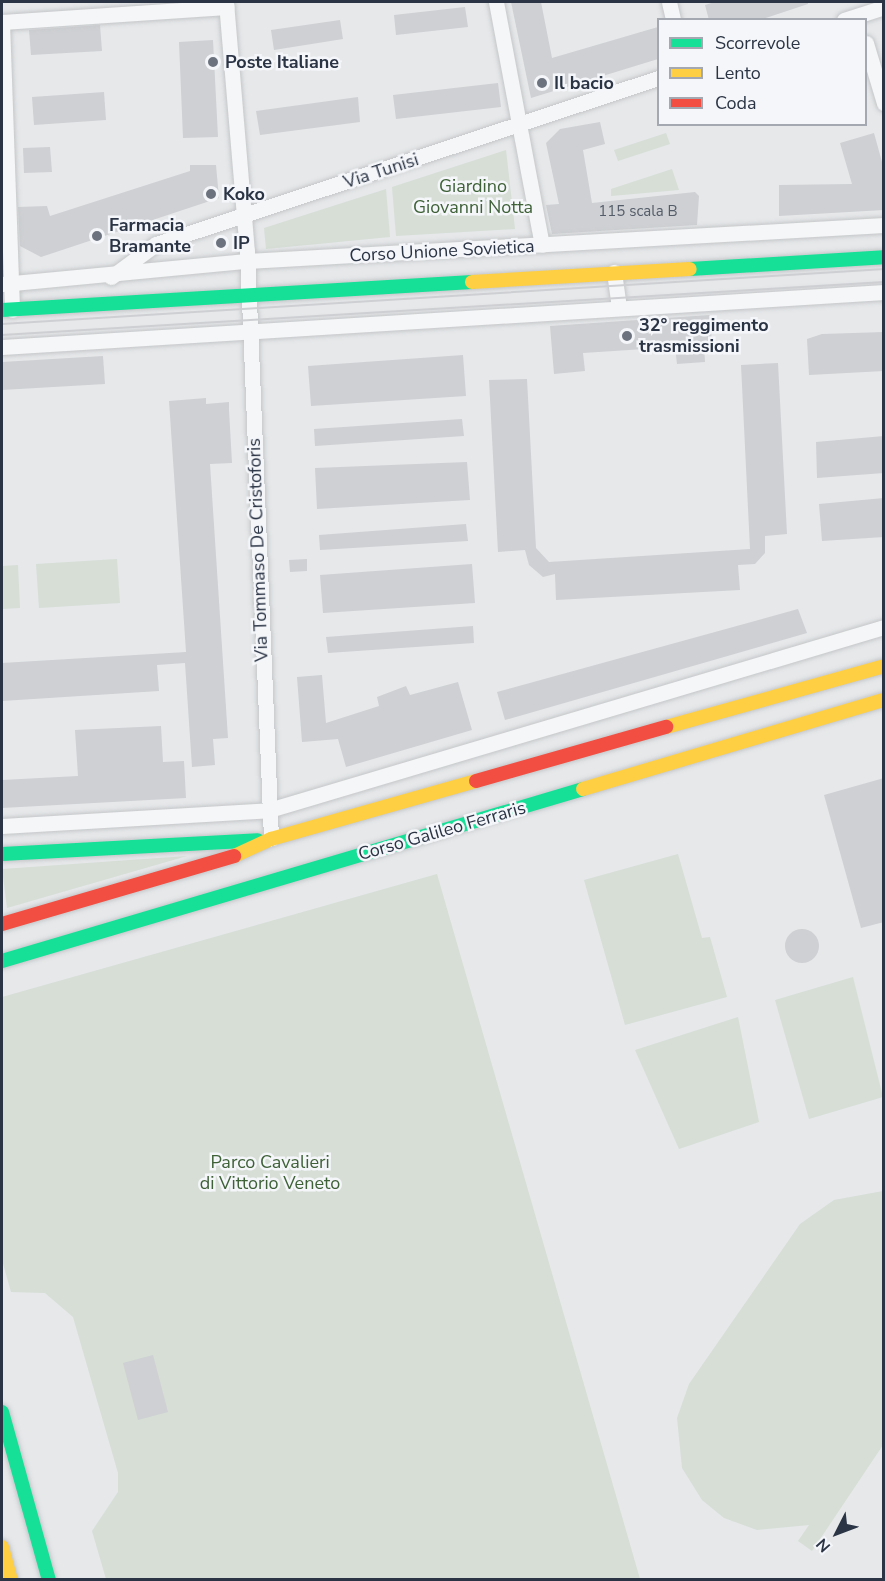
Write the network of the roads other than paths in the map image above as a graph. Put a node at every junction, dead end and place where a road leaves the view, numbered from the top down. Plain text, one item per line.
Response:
1 (496, 2) edge
2 (669, 2) edge
3 (226, 4) edge
4 (884, 7) edge
5 (853, 14) edge
6 (673, 18) edge
7 (2, 22) edge
8 (867, 47) edge
9 (657, 78) edge
10 (884, 104) edge
11 (519, 126) junction
12 (243, 215) junction
13 (884, 225) edge
14 (542, 245) junction
15 (884, 257) edge
16 (247, 261) junction
17 (614, 272) junction
18 (111, 277) junction
19 (6, 284) edge
20 (249, 292) junction
21 (884, 292) edge
22 (619, 308) junction
23 (7, 310) edge
24 (249, 331) junction
25 (2, 346) edge
26 (884, 627) edge
27 (884, 666) edge
28 (884, 700) edge
29 (269, 810) junction
30 (2, 826) edge
31 (271, 839) junction
32 (2, 854) edge
33 (2, 924) edge
34 (2, 961) edge
35 (2, 1412) edge
36 (2, 1547) edge
37 (11, 1580) edge
38 (49, 1580) edge

1 - 11 street
2 - 6 street
3 - 7 street
3 - 12 street, Via Tommaso De Cristoforis
4 - 5 street
7 - 19 street
8 - 10 street
9 - 11 street, Via Tunisi
11 - 12 street, Via Tunisi
11 - 14 street
12 - 16 street, Via Tommaso De Cristoforis
12 - 18 street, Via Tunisi
13 - 14 street, Corso Unione Sovietica
14 - 16 street, Corso Unione Sovietica
15 - 17 main road, Corso Unione Sovietica
16 - 18 street, Corso Unione Sovietica
16 - 20 street, Via Tommaso De Cristoforis
17 - 20 main road, Corso Unione Sovietica
17 - 22 street
18 - 19 street, Corso Unione Sovietica
19 - 23 street
20 - 23 main road, Corso Unione Sovietica
20 - 24 street, Via Tommaso De Cristoforis
21 - 22 street
22 - 24 street
24 - 25 street
24 - 29 street, Via Tommaso De Cristoforis
26 - 29 street
27 - 31 main road
28 - 34 main road, Corso Galileo Ferraris
29 - 30 street
29 - 31 street, Via Tommaso De Cristoforis
31 - 32 main road
31 - 33 main road
35 - 38 main road
36 - 37 main road

